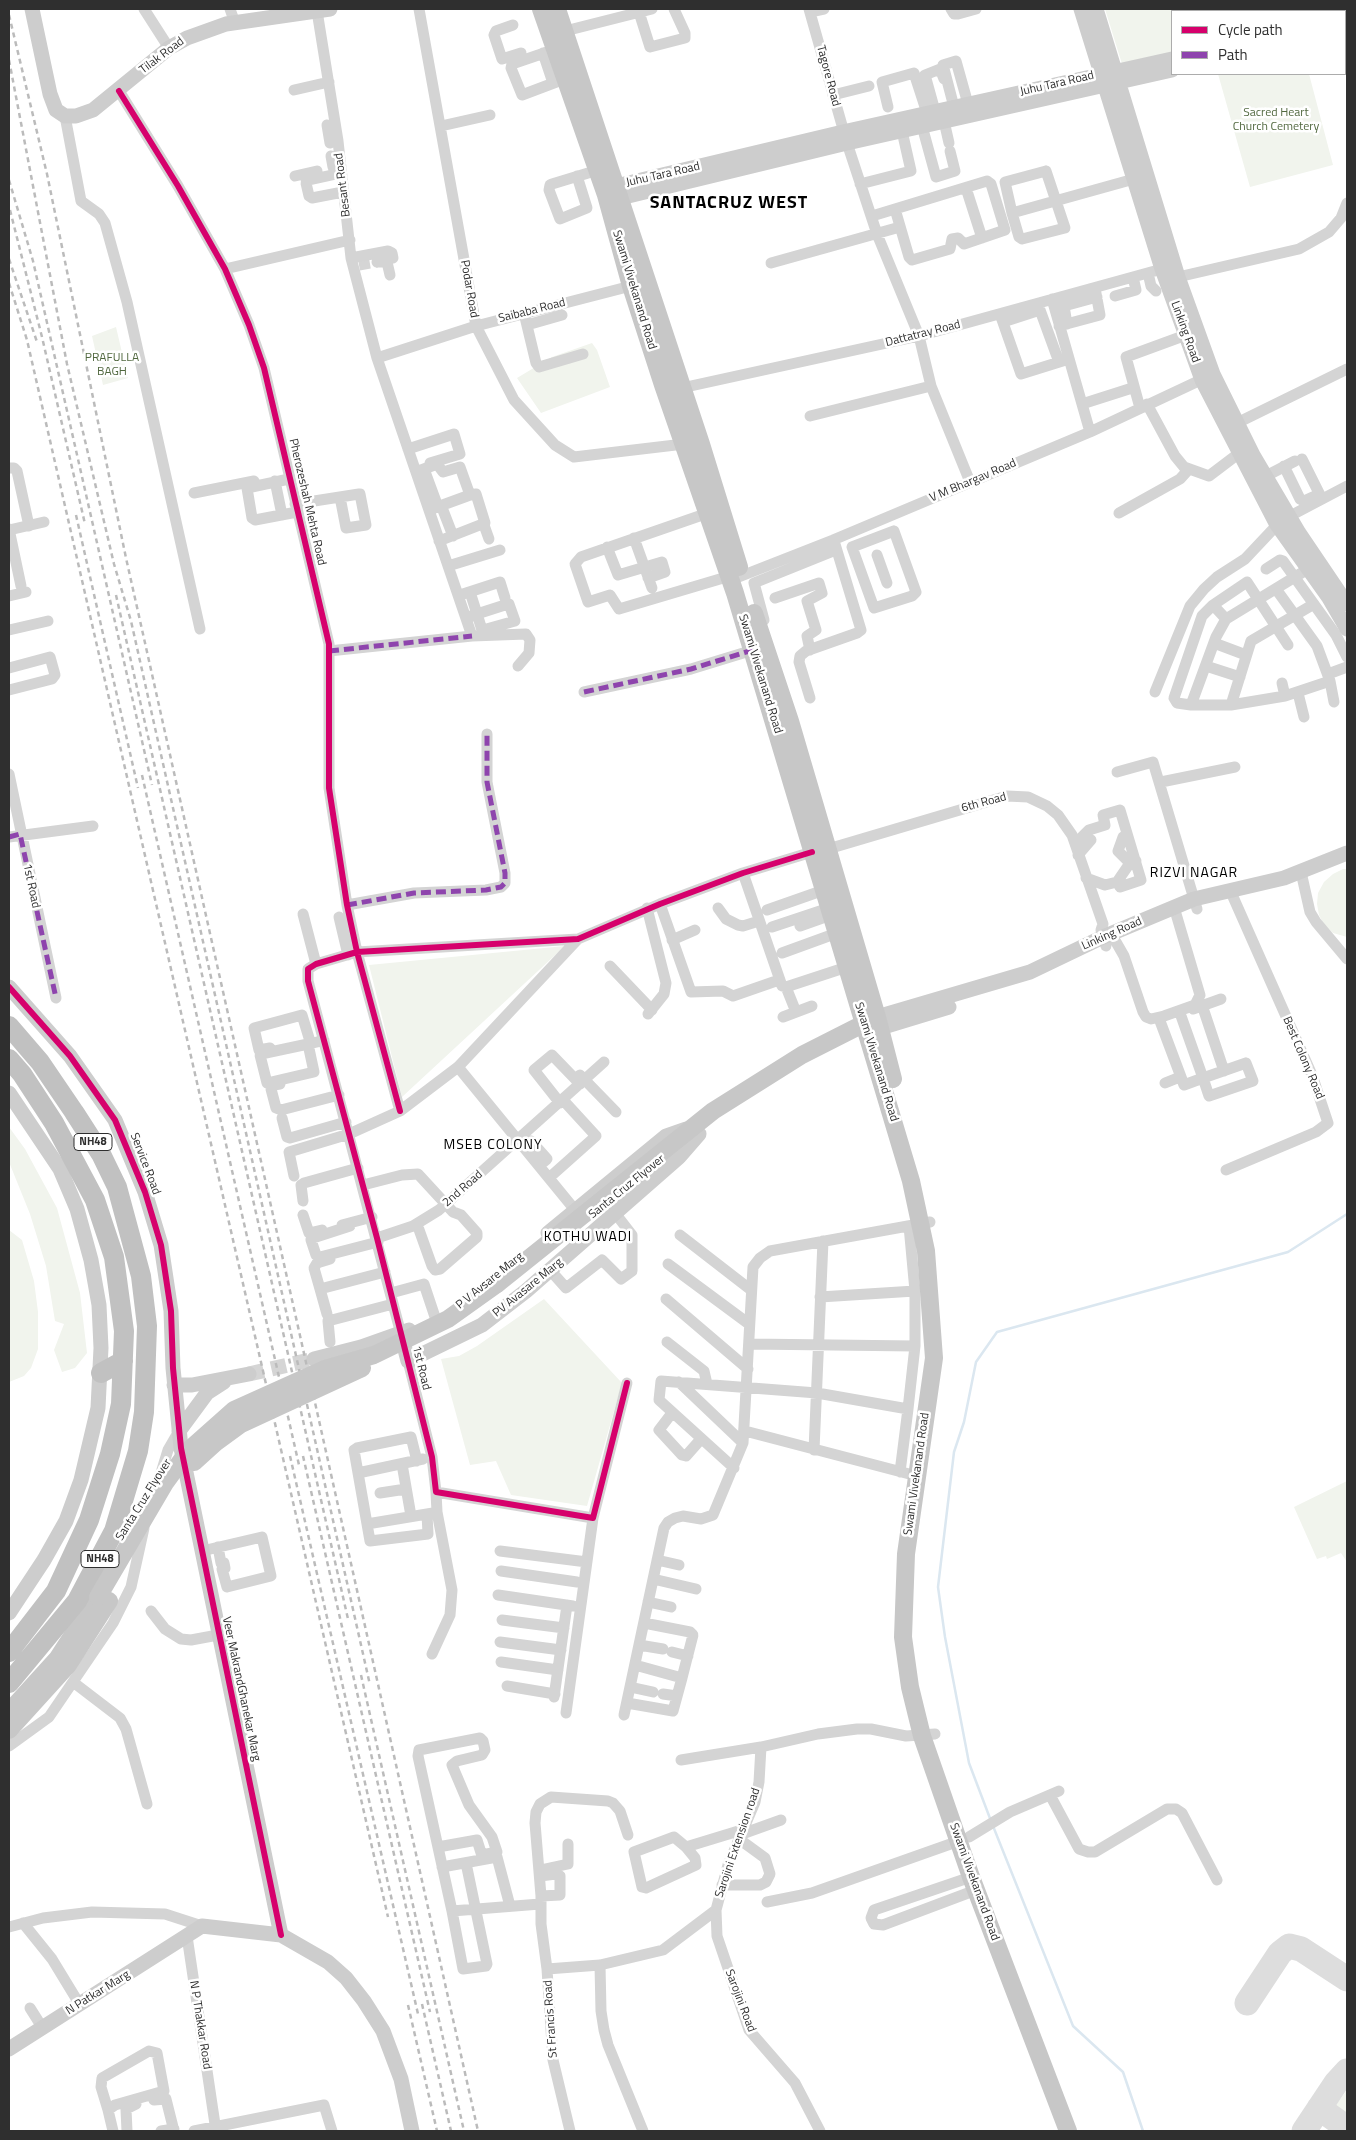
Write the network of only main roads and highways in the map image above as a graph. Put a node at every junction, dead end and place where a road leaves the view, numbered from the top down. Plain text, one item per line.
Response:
1 (541, 9) edge
2 (557, 9) edge
3 (554, 44) junction
4 (614, 193) junction
5 (674, 390) junction
6 (739, 584) junction
7 (820, 850) junction
8 (872, 1025) junction
9 (9, 1026) edge
10 (9, 1059) edge
11 (694, 1133) joint
12 (500, 1287) junction
13 (936, 1320) junction
14 (124, 1361) junction
15 (101, 1373) road end
16 (103, 1599) junction
17 (9, 1652) edge
18 (9, 1684) edge
19 (9, 1712) edge
20 (9, 1730) edge
21 (928, 1735) junction
22 (964, 1839) junction
23 (1068, 2131) edge
24 (1080, 2131) edge

1 - 3 main road, Swami Vivekanand Road
2 - 3 main road, Swami Vivekanand Road
3 - 4 main road, Swami Vivekanand Road
3 - 4 main road, Swami Vivekanand Road
4 - 5 main road, Swami Vivekanand Road
4 - 5 main road, Swami Vivekanand Road
5 - 6 main road, Swami Vivekanand Road
5 - 6 main road, Swami Vivekanand Road
6 - 7 main road, Swami Vivekanand Road
6 - 7 main road, Swami Vivekanand Road
7 - 8 main road, Swami Vivekanand Road
7 - 8 main road, Swami Vivekanand Road
8 - 11 main road, P V Avsare Marg
8 - 13 main road, Swami Vivekanand Road
9 - 18 highway, NH48
10 - 14 highway, NH48
11 - 12 main road, Santa Cruz Flyover
12 - 16 main road, Santa Cruz Flyover, bridge
12 - 16 main road, Santa Cruz Flyover, bridge
13 - 21 main road, Swami Vivekanand Road
13 - 21 main road, Swami Vivekanand Road
14 - 15 highway
14 - 17 highway, NH48
16 - 19 main road, Santa Cruz Flyover
16 - 20 main road
21 - 22 main road, Swami Vivekanand Road
22 - 23 main road, Swami Vivekanand Road
22 - 24 main road, Swami Vivekanand Road

